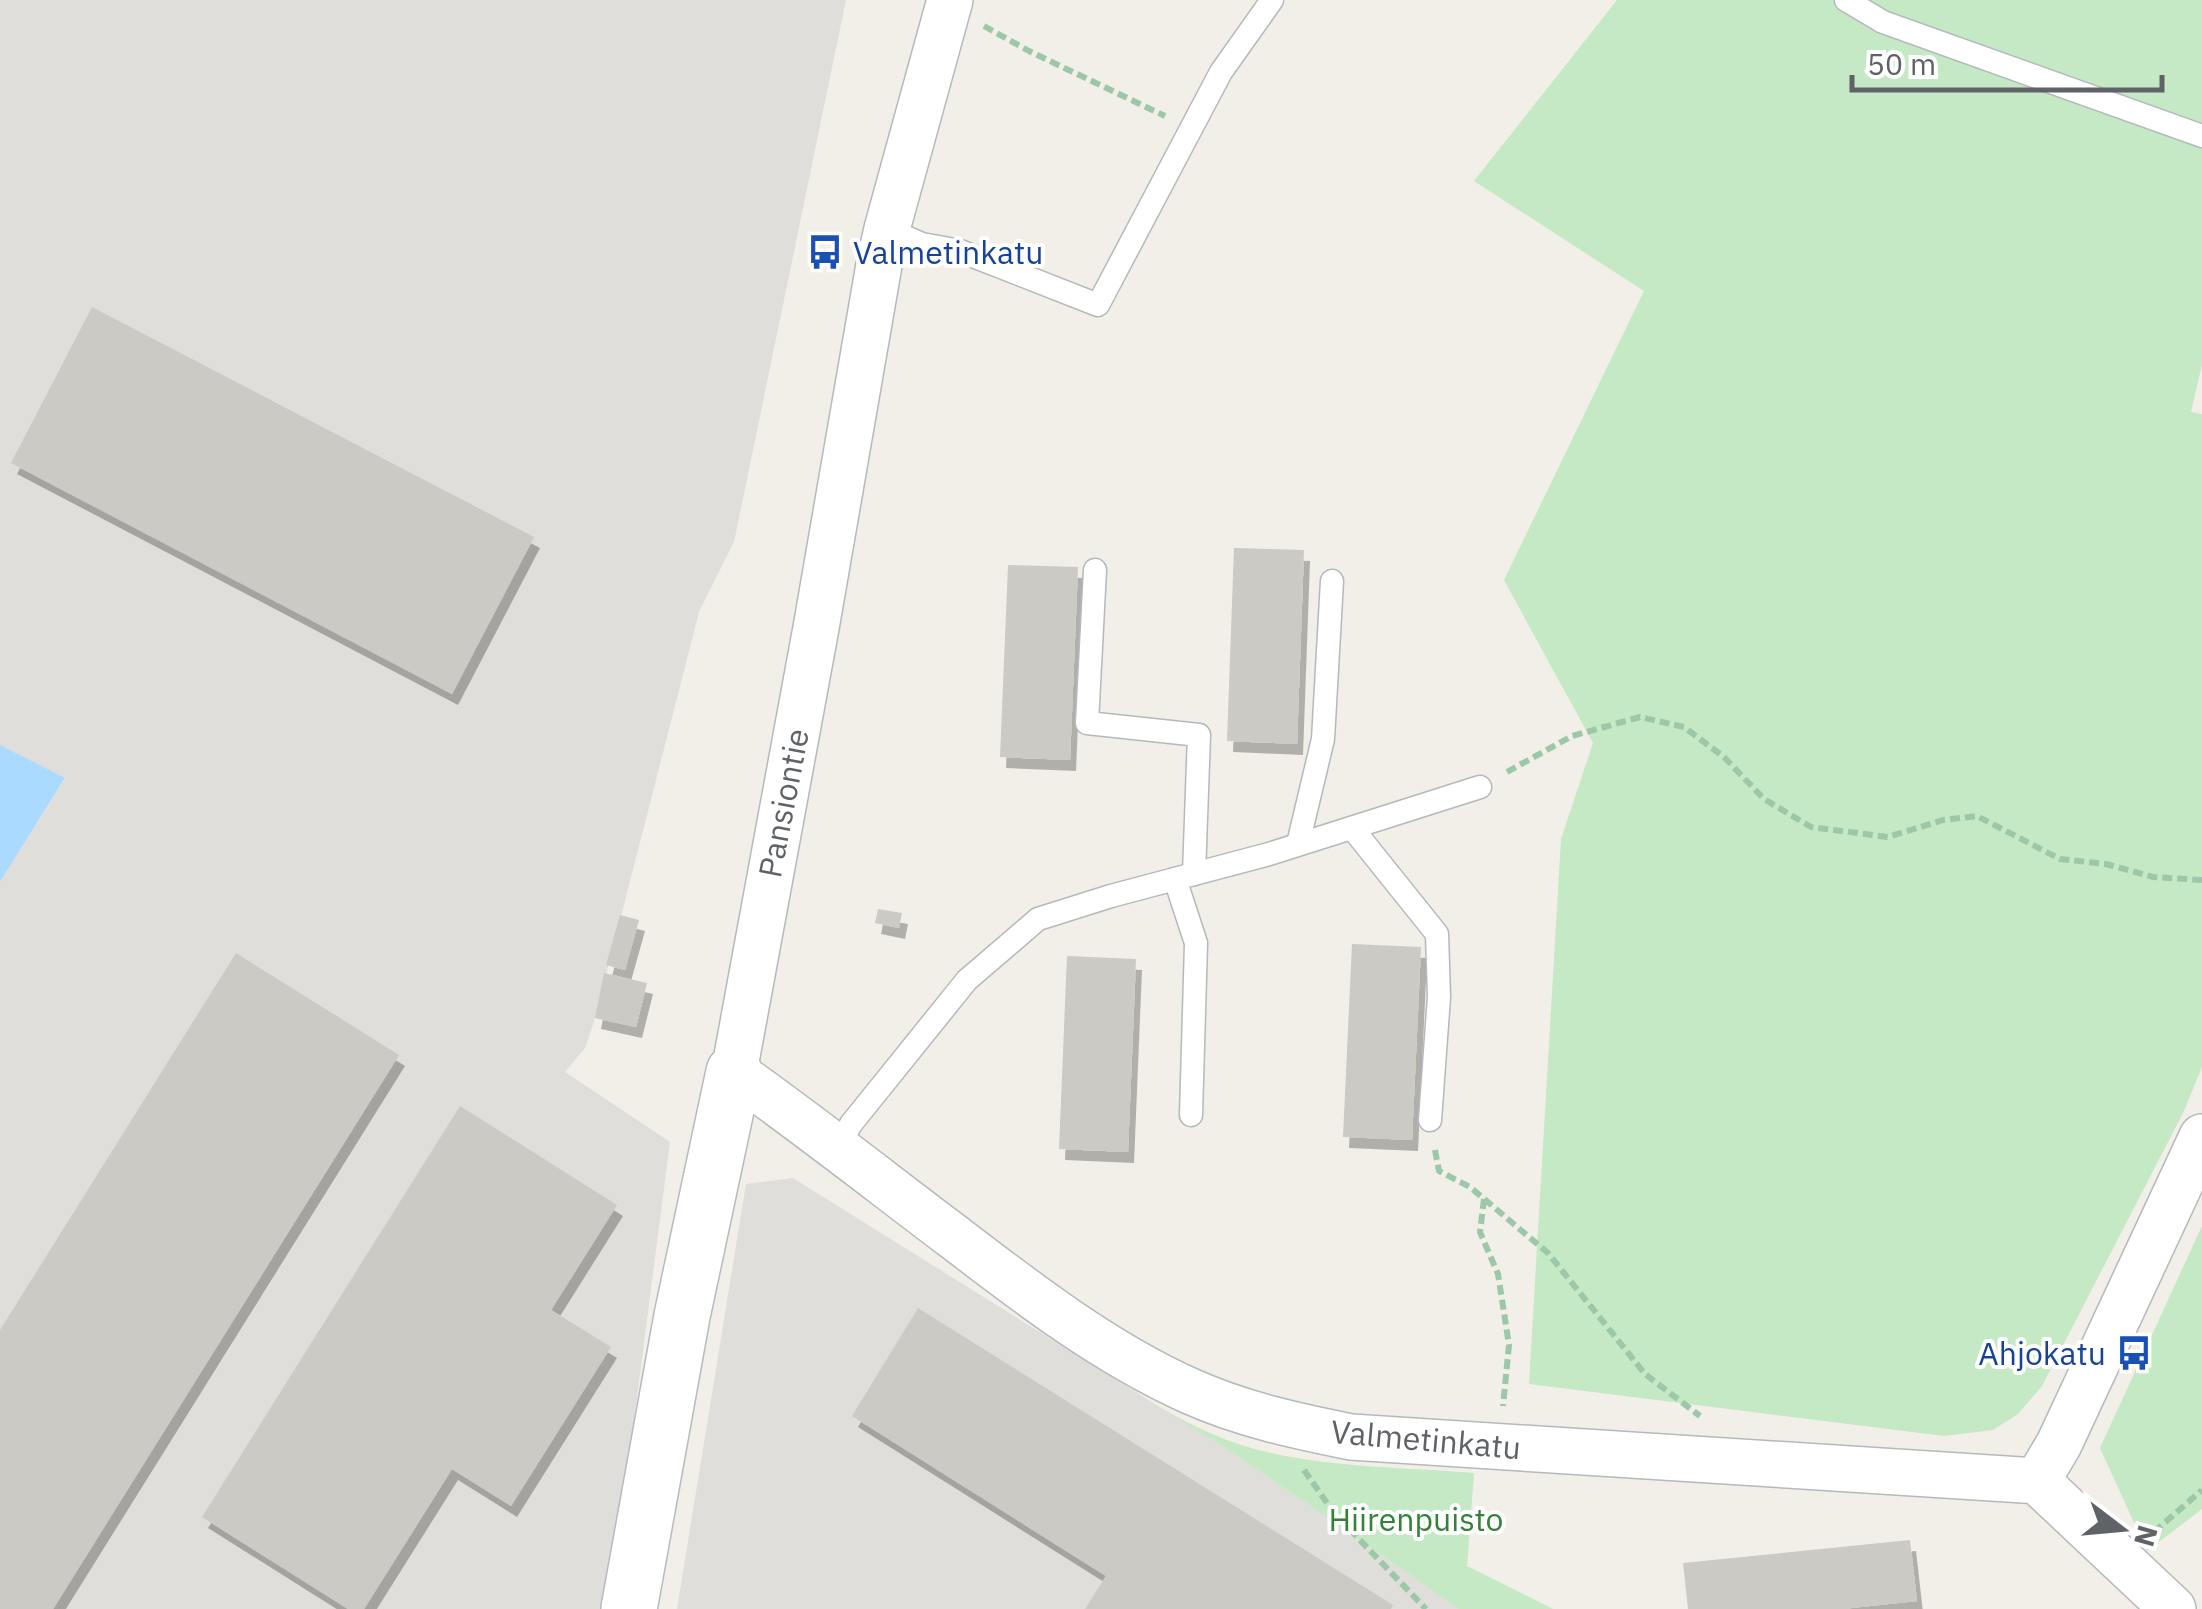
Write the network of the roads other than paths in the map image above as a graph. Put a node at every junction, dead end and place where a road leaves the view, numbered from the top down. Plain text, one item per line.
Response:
1 (1272, 0) edge
2 (1846, 0) edge
3 (964, 12) edge
4 (2202, 136) edge
5 (886, 229) junction
6 (1095, 570) dead end
7 (1332, 581) dead end
8 (1480, 787) road end
9 (1352, 828) junction
10 (1298, 844) junction
11 (1184, 876) junction
12 (734, 1072) junction
13 (1191, 1115) dead end
14 (1430, 1120) road end
15 (2202, 1137) edge
16 (837, 1149) junction
17 (2036, 1481) junction
18 (629, 1609) edge
19 (2173, 1609) edge

1 - 5 lane
2 - 4 lane
3 - 5 street, Pansiontie
5 - 12 street, Pansiontie
6 - 11 lane
7 - 10 lane
8 - 9 lane
9 - 10 lane
9 - 14 lane
10 - 11 lane
11 - 13 lane
11 - 16 lane
12 - 16 street, Valmetinkatu
12 - 18 street, Pansiontie
15 - 17 street
16 - 17 street, Valmetinkatu
17 - 19 street

